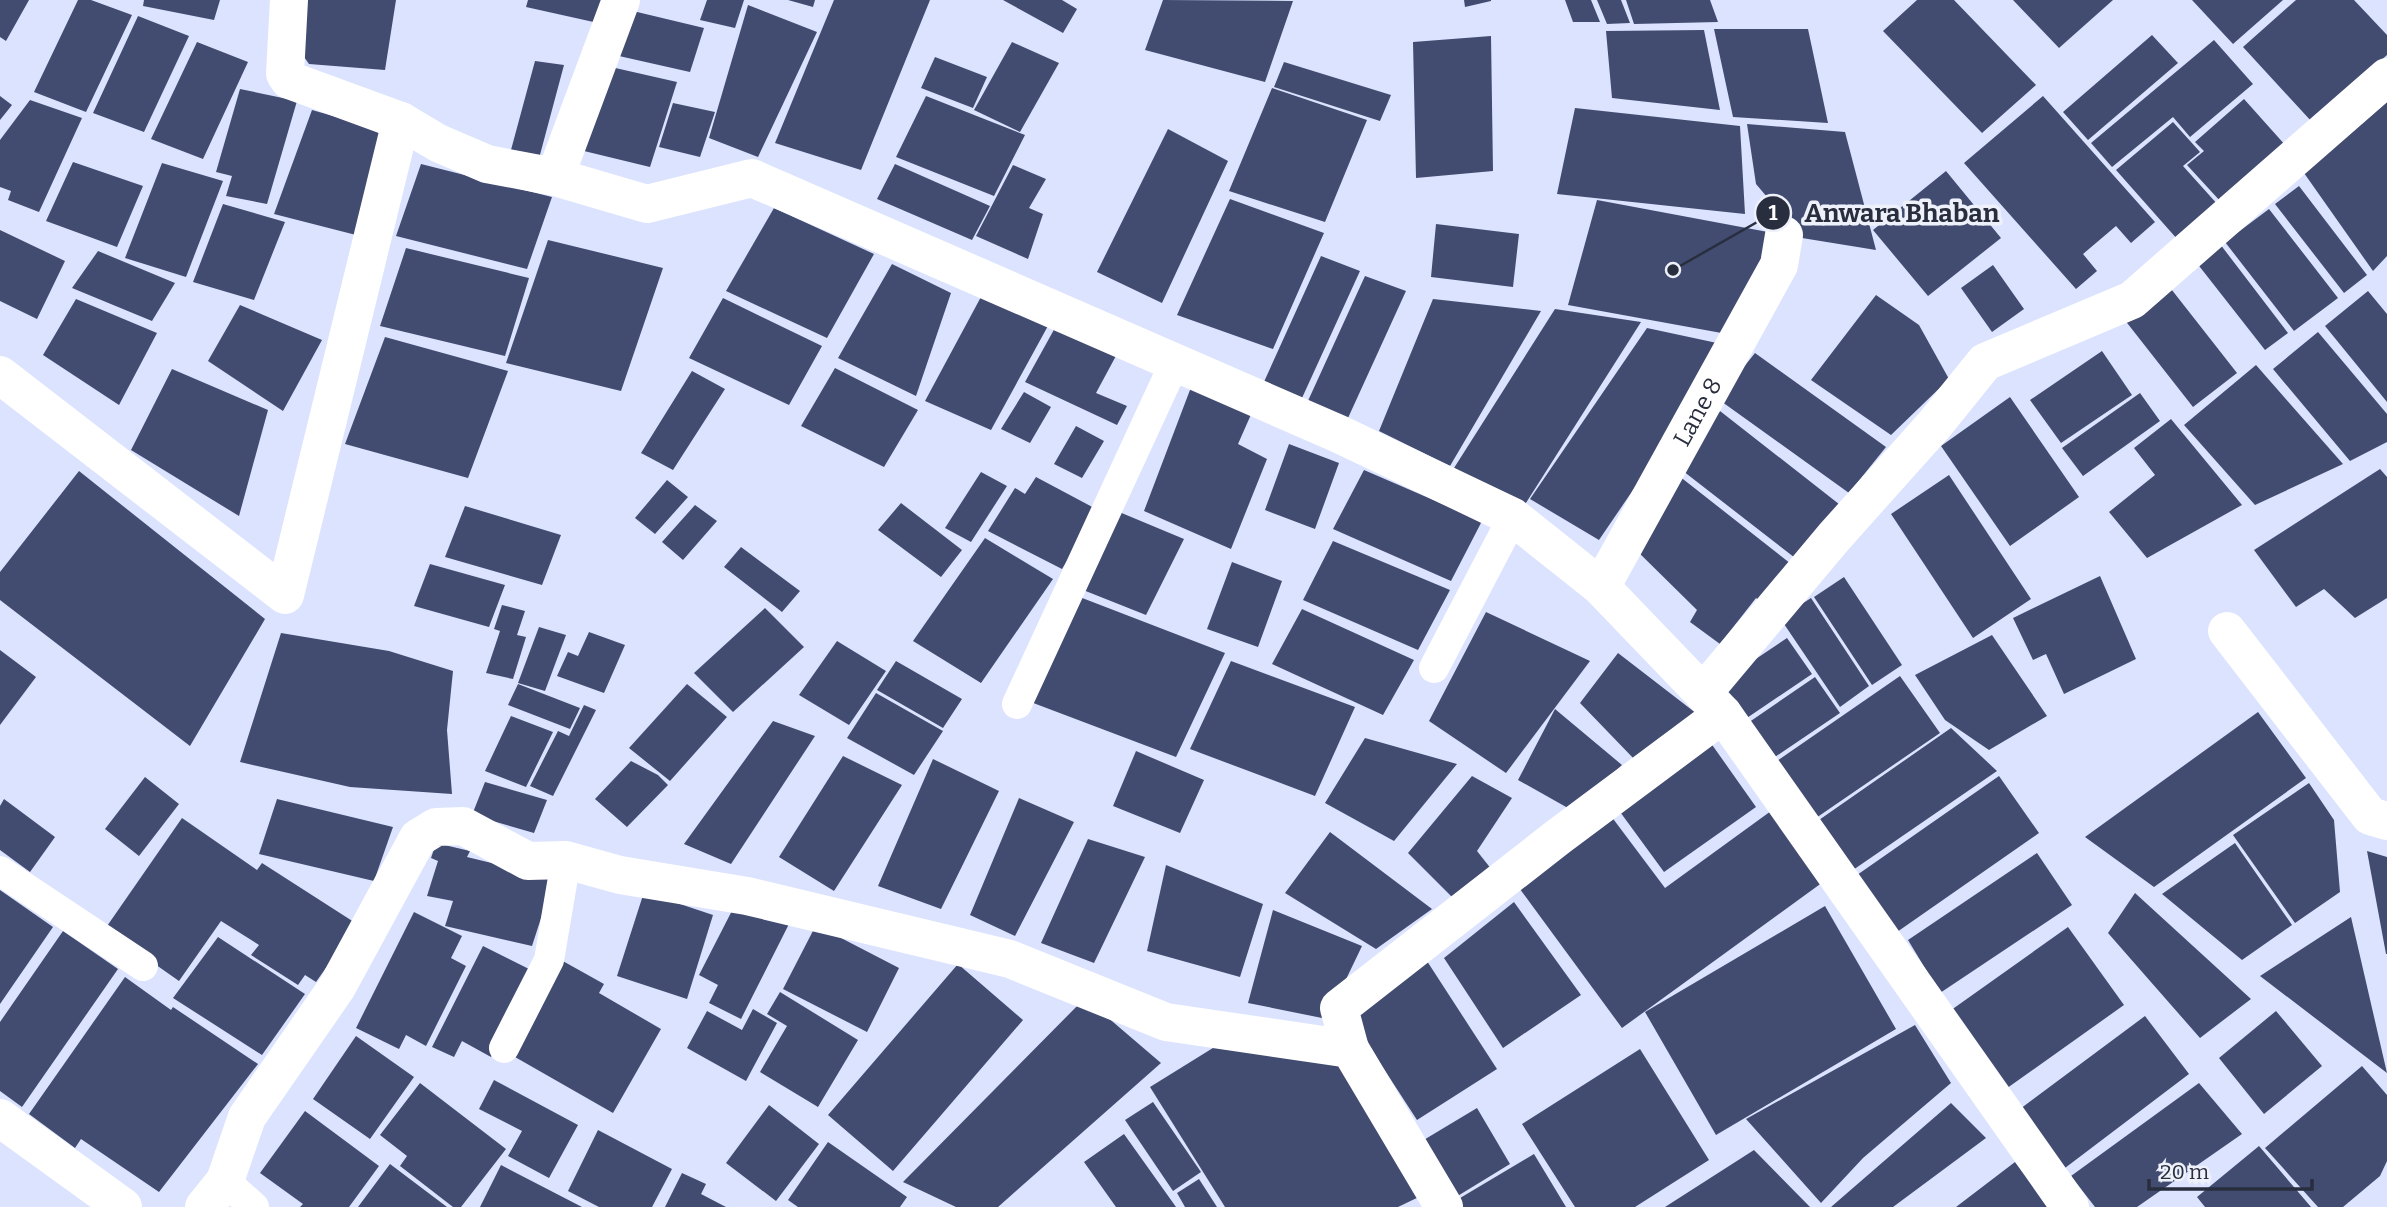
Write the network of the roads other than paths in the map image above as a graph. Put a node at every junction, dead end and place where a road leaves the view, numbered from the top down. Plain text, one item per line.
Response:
1 (289, 0) edge
2 (621, 0) edge
3 (2387, 77) edge
4 (401, 121) junction
5 (555, 177) junction
6 (1784, 235) dead end
7 (1175, 362) junction
8 (0, 375) edge
9 (1513, 517) junction
10 (1601, 587) junction
11 (2227, 631) dead end
12 (1434, 668) dead end
13 (1017, 704) dead end
14 (1713, 704) junction
15 (2387, 821) edge
16 (566, 860) junction
17 (0, 871) edge
18 (143, 966) dead end
19 (504, 1048) dead end
20 (1350, 1049) junction
21 (0, 1118) edge
22 (214, 1194) edge
23 (123, 1207) edge
24 (254, 1207) edge
25 (1444, 1207) edge
26 (2070, 1207) edge

1 - 4 street
2 - 5 street
3 - 14 street
4 - 5 street
4 - 8 street
5 - 7 street
6 - 10 street, Lane 8
7 - 9 street
7 - 13 lane
9 - 10 street
9 - 12 lane
10 - 14 street
11 - 15 street
14 - 20 street
14 - 26 street
16 - 19 lane
16 - 20 street
16 - 22 street
17 - 18 lane
20 - 25 street
21 - 23 street
22 - 24 lane

